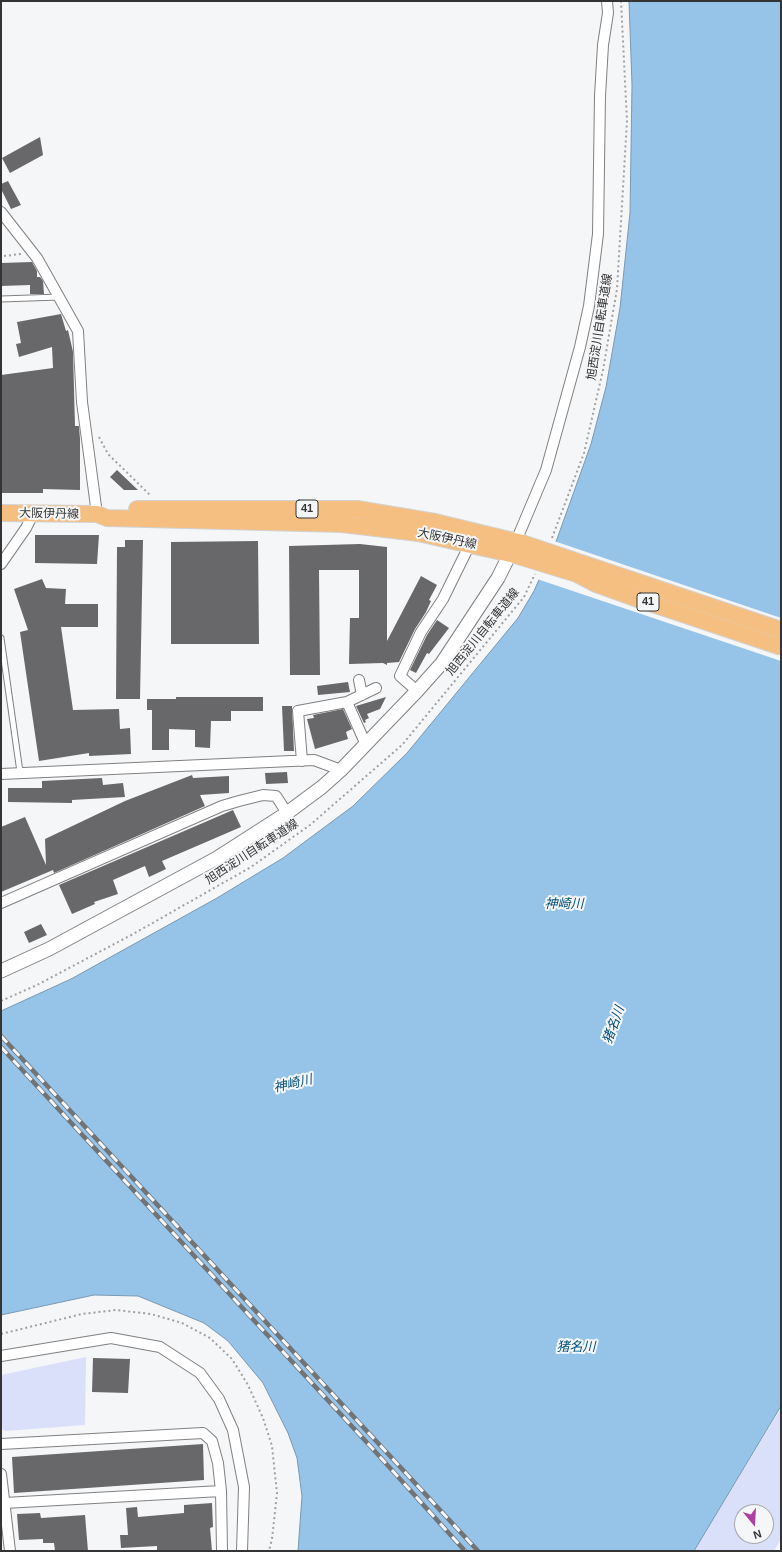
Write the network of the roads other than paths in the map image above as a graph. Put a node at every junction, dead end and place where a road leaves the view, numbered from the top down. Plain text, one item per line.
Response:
1 (607, 1) edge
2 (1, 212) edge
3 (59, 297) junction
4 (1, 299) edge
5 (1, 513) edge
6 (33, 514) junction
7 (97, 514) junction
8 (470, 544) junction
9 (516, 549) junction
10 (1, 564) edge
11 (781, 630) edge
12 (1, 638) edge
13 (781, 647) edge
14 (359, 680) dead end
15 (376, 688) dead end
16 (417, 691) junction
17 (362, 695) junction
18 (347, 702) junction
19 (366, 745) junction
20 (302, 761) junction
21 (341, 770) junction
22 (20, 772) junction
23 (1, 774) edge
24 (287, 813) junction
25 (1, 903) edge
26 (1, 971) edge
27 (1, 1356) edge
28 (1, 1444) edge
29 (1, 1474) edge
30 (221, 1491) junction
31 (4, 1503) junction
32 (10, 1551) edge
33 (222, 1551) edge
34 (242, 1551) edge

1 - 9 street
2 - 3 street
3 - 4 lane
3 - 7 street
5 - 6 main road, 大阪伊丹線 / 41
6 - 7 main road, 大阪伊丹線 / 41
6 - 10 street
7 - 8 main road, 大阪伊丹線 / 41
7 - 9 main road, 大阪伊丹線 / 41
8 - 9 main road, 大阪伊丹線 / 41
8 - 16 street
9 - 11 main road, 大阪伊丹線 / 41, bridge
9 - 13 main road, 大阪伊丹線 / 41, bridge
9 - 16 street
12 - 22 lane
14 - 17 street
15 - 17 street
16 - 19 street
17 - 18 street
18 - 19 street
18 - 20 street
19 - 21 street
20 - 21 street
20 - 22 street
21 - 24 street
22 - 23 street
24 - 25 street
24 - 26 street
27 - 34 street
28 - 30 street
29 - 31 street
30 - 31 street
30 - 33 street
31 - 32 street

